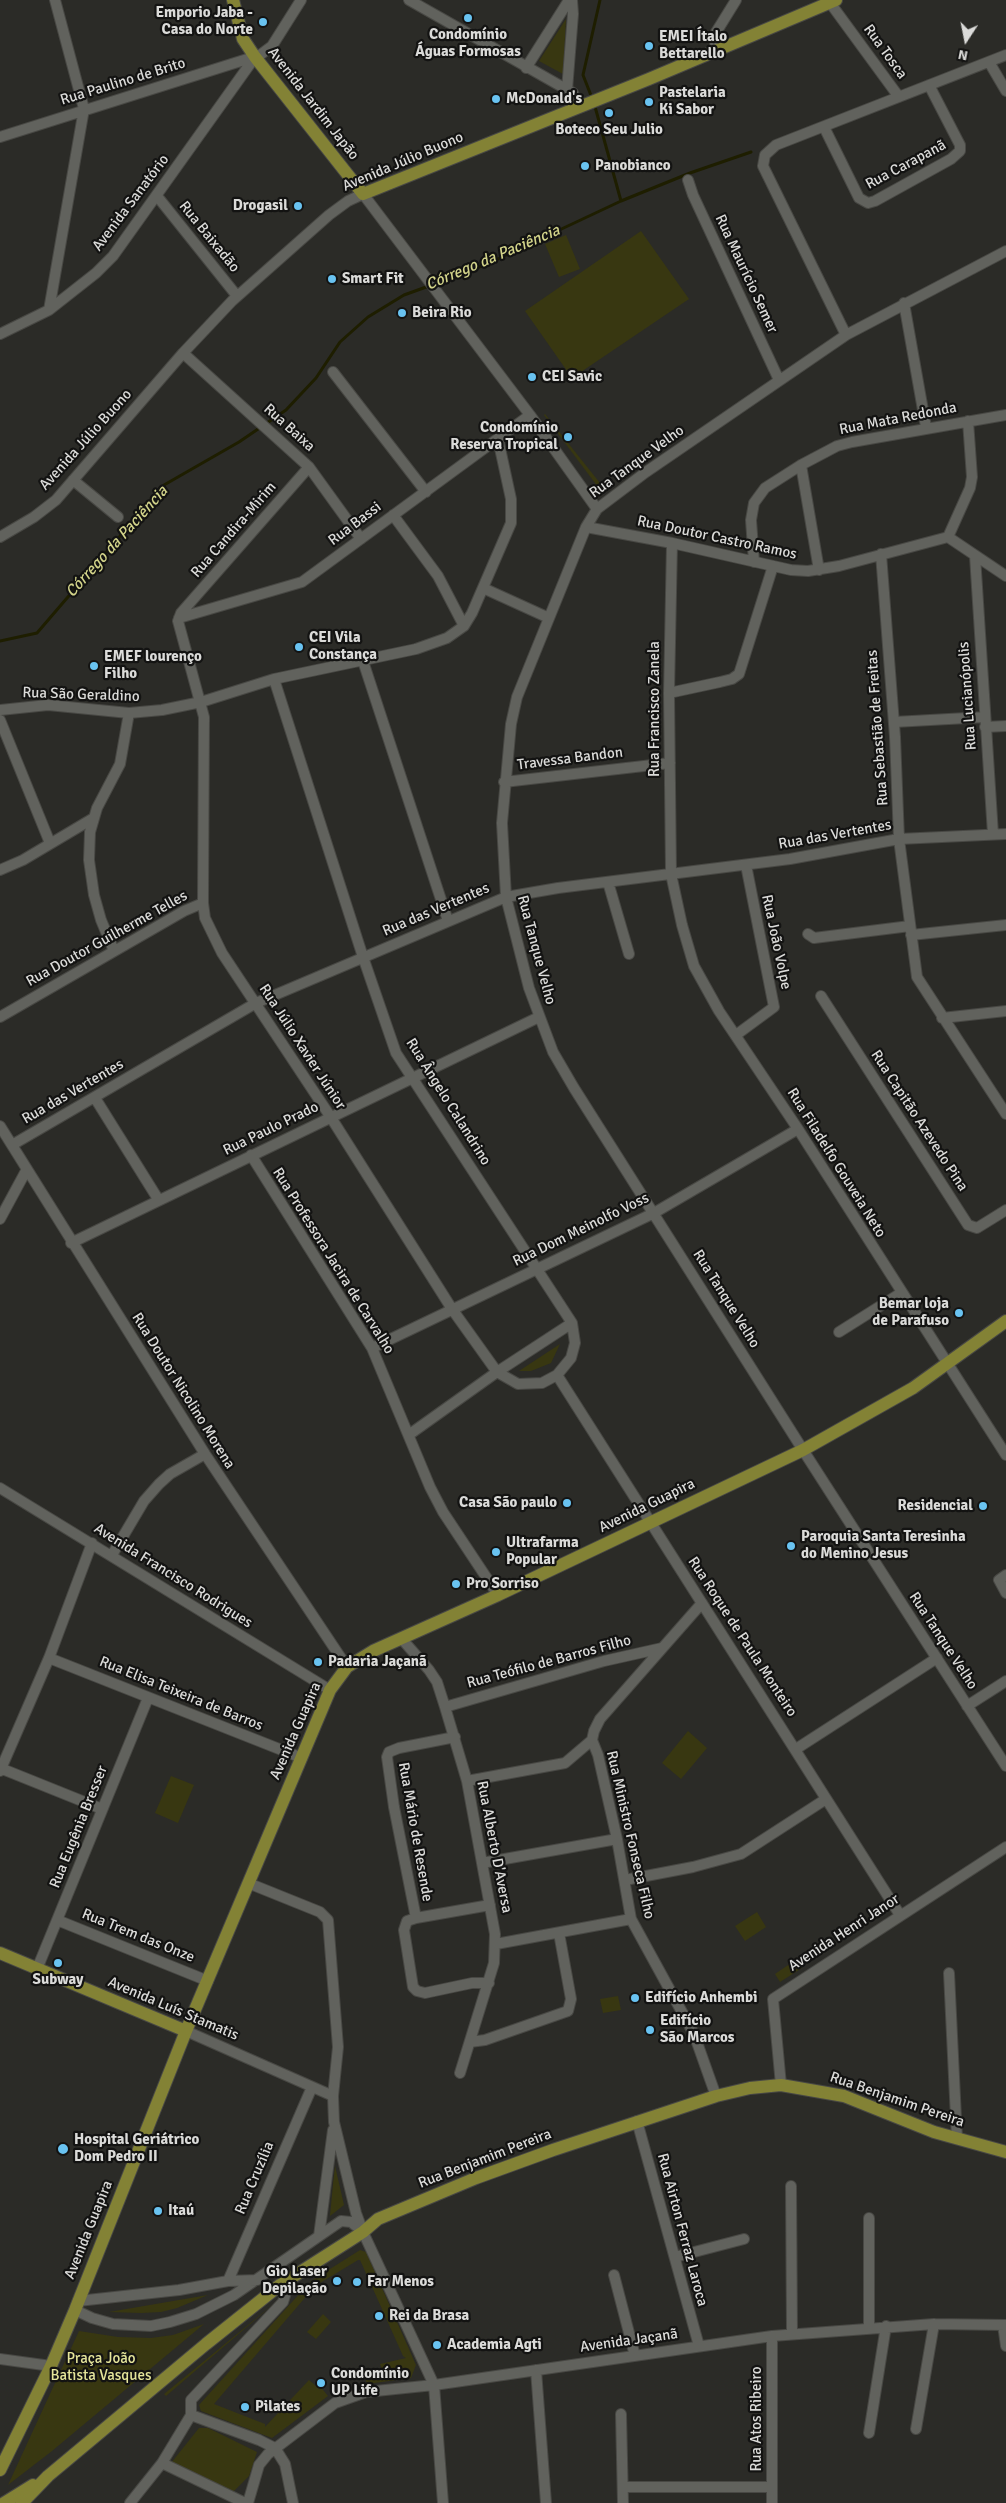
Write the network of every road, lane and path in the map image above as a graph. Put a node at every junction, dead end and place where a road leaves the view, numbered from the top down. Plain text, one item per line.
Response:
1 (54, 0) edge
2 (233, 0) edge
3 (301, 0) edge
4 (409, 0) edge
5 (570, 0) edge
6 (736, 0) edge
7 (831, 1) edge
8 (715, 50) junction
9 (1006, 55) edge
10 (255, 57) junction
11 (989, 62) junction
12 (233, 63) junction
13 (526, 68) junction
14 (243, 74) junction
15 (929, 85) junction
16 (567, 90) junction
17 (1006, 91) edge
18 (899, 97) junction
19 (588, 103) junction
20 (84, 109) junction
21 (824, 127) junction
22 (0, 137) edge
23 (688, 180) dead end
24 (363, 194) junction
25 (157, 196) junction
26 (1006, 251) edge
27 (237, 296) junction
28 (904, 303) junction
29 (49, 310) junction
30 (0, 334) edge
31 (846, 335) junction
32 (184, 352) junction
33 (333, 372) dead end
34 (779, 380) junction
35 (530, 415) junction
36 (1006, 415) edge
37 (968, 421) junction
38 (926, 427) junction
39 (498, 439) junction
40 (801, 465) junction
41 (309, 466) junction
42 (74, 480) junction
43 (426, 492) junction
44 (597, 509) junction
45 (393, 514) junction
46 (118, 517) dead end
47 (586, 527) junction
48 (0, 536) edge
49 (948, 537) junction
50 (361, 539) junction
51 (672, 543) junction
52 (881, 554) junction
53 (975, 556) junction
54 (754, 562) junction
55 (773, 566) junction
56 (819, 570) junction
57 (1006, 576) edge
58 (483, 588) junction
59 (180, 616) junction
60 (549, 618) junction
61 (464, 626) junction
62 (363, 661) junction
63 (274, 679) junction
64 (669, 693) junction
65 (201, 702) junction
66 (0, 710) edge
67 (129, 713) junction
68 (0, 720) edge
69 (894, 722) junction
70 (985, 722) junction
71 (1006, 726) edge
72 (670, 763) junction
73 (504, 782) junction
74 (92, 819) junction
75 (992, 834) junction
76 (1006, 836) edge
77 (899, 839) junction
78 (50, 842) junction
79 (746, 865) junction
80 (0, 870) edge
81 (671, 874) junction
82 (608, 882) junction
83 (506, 897) junction
84 (203, 903) junction
85 (448, 921) junction
86 (1006, 925) edge
87 (911, 931) junction
88 (808, 934) dead end
89 (114, 951) junction
90 (628, 954) dead end
91 (363, 957) junction
92 (821, 996) dead end
93 (256, 1003) junction
94 (1006, 1011) edge
95 (0, 1017) edge
96 (539, 1017) junction
97 (942, 1018) junction
98 (736, 1035) junction
99 (412, 1078) junction
100 (95, 1098) junction
101 (1006, 1114) edge
102 (330, 1116) junction
103 (0, 1126) edge
104 (798, 1129) junction
105 (12, 1145) junction
106 (250, 1155) junction
107 (27, 1169) junction
108 (158, 1199) junction
109 (1006, 1210) edge
110 (654, 1213) junction
111 (0, 1219) edge
112 (71, 1243) junction
113 (537, 1268) junction
114 (901, 1293) junction
115 (452, 1309) junction
116 (1006, 1321) edge
117 (572, 1323) junction
118 (839, 1332) dead end
119 (372, 1348) junction
120 (947, 1365) junction
121 (497, 1372) junction
122 (557, 1376) junction
123 (410, 1434) junction
124 (802, 1450) junction
125 (205, 1454) junction
126 (1006, 1455) edge
127 (0, 1488) edge
128 (650, 1521) junction
129 (92, 1544) junction
130 (112, 1555) junction
131 (1006, 1574) edge
132 (1006, 1593) edge
133 (498, 1595) junction
134 (702, 1603) junction
135 (401, 1638) junction
136 (662, 1648) junction
137 (49, 1658) junction
138 (937, 1658) junction
139 (347, 1667) junction
140 (1006, 1681) edge
141 (330, 1690) junction
142 (148, 1698) junction
143 (445, 1706) junction
144 (967, 1706) junction
145 (455, 1737) junction
146 (592, 1740) junction
147 (796, 1749) junction
148 (302, 1758) junction
149 (1006, 1766) edge
150 (0, 1769) edge
151 (467, 1781) junction
152 (826, 1799) junction
153 (102, 1809) junction
154 (617, 1839) junction
155 (1006, 1847) edge
156 (482, 1863) junction
157 (625, 1880) junction
158 (248, 1883) junction
159 (490, 1906) junction
160 (900, 1915) junction
161 (416, 1918) junction
162 (631, 1919) junction
163 (57, 1920) junction
164 (559, 1933) junction
165 (496, 1944) junction
166 (0, 1953) edge
167 (37, 1968) junction
168 (949, 1973) dead end
169 (208, 1981) junction
170 (489, 1983) junction
171 (186, 2031) junction
172 (470, 2042) junction
173 (460, 2074) dead end
174 (781, 2084) junction
175 (312, 2087) junction
176 (333, 2096) junction
177 (716, 2096) junction
178 (636, 2121) junction
179 (334, 2122) junction
180 (957, 2139) junction
181 (1006, 2152) edge
182 (791, 2186) dead end
183 (869, 2218) dead end
184 (363, 2232) junction
185 (318, 2236) junction
186 (744, 2239) dead end
187 (675, 2257) junction
188 (614, 2275) dead end
189 (290, 2279) junction
190 (258, 2280) junction
191 (228, 2281) junction
192 (76, 2306) junction
193 (934, 2324) junction
194 (1004, 2325) edge
195 (886, 2326) junction
196 (869, 2328) junction
197 (792, 2334) junction
198 (772, 2336) junction
199 (699, 2346) junction
200 (1006, 2346) edge
201 (635, 2356) junction
202 (0, 2359) edge
203 (50, 2366) junction
204 (536, 2370) junction
205 (434, 2385) junction
206 (621, 2414) dead end
207 (191, 2416) junction
208 (916, 2429) dead end
209 (869, 2433) dead end
210 (275, 2448) junction
211 (162, 2463) junction
212 (0, 2470) edge
213 (48, 2476) junction
214 (772, 2486) junction
215 (622, 2487) junction
216 (4, 2503) edge
217 (22, 2503) edge
218 (130, 2503) edge
219 (246, 2503) edge
220 (293, 2503) edge
221 (443, 2503) edge
222 (546, 2503) edge
223 (623, 2503) edge
224 (772, 2503) edge

1 - 20 street
2 - 10 main road, Avenida Jardim Japão
3 - 10 street
4 - 13 street
5 - 13 street
5 - 16 street
6 - 8 street
7 - 8 main road, Avenida Júlio Buono
7 - 18 street, Rua Tosca
8 - 19 main road, Avenida Júlio Buono
9 - 11 street
10 - 12 street, Rua Paulino de Brito
10 - 14 street, Avenida Sanatório
10 - 24 main road, Avenida Jardim Japão
11 - 15 street
11 - 17 street
12 - 14 street
12 - 20 street, Rua Paulino de Brito
13 - 16 street
14 - 25 street, Avenida Sanatório
15 - 18 street
15 - 21 street, Rua Carapanã
16 - 19 street
18 - 21 street
19 - 24 main road, Avenida Júlio Buono
20 - 22 street, Rua Paulino de Brito
20 - 29 street
21 - 31 street
23 - 34 street, Rua Maurício Semer
24 - 27 street, Avenida Júlio Buono
24 - 35 street, Avenida Jardim Japão
25 - 27 street, Rua Baixadão
25 - 29 street, Avenida Sanatório
26 - 28 street, Rua Tanque Velho
27 - 32 street, Avenida Júlio Buono
28 - 31 street, Rua Tanque Velho
28 - 38 street
29 - 30 street, Avenida Sanatório
31 - 34 street, Rua Tanque Velho
32 - 41 street, Rua Baixa
32 - 42 street, Avenida Júlio Buono
33 - 43 street
34 - 44 street, Rua Tanque Velho
35 - 39 street, Rua Bassi
35 - 44 street, Avenida Jardim Japão
36 - 37 street, Rua Mata Redonda
37 - 38 street, Rua Mata Redonda
37 - 49 street
38 - 40 street, Rua Mata Redonda
39 - 43 street, Rua Bassi
39 - 58 street, Rua São Geraldino
40 - 54 street, Rua Mata Redonda
40 - 56 street
41 - 50 street, Rua Baixa
41 - 59 street, Rua Candira-Mirim
42 - 46 street
42 - 48 street, Avenida Júlio Buono
43 - 45 street, Rua Bassi
44 - 47 street, Rua Tanque Velho
45 - 50 street, Rua Bassi
45 - 61 street
47 - 51 street, Rua Doutor Castro Ramos
47 - 60 street, Rua Tanque Velho
49 - 52 street, Rua Doutor Castro Ramos
49 - 53 street
50 - 59 street, Rua Bassi
51 - 54 street, Rua Doutor Castro Ramos
51 - 64 street, Rua Francisco Zanela
52 - 56 street, Rua Doutor Castro Ramos
52 - 69 street, Rua Sebastião de Freitas
53 - 57 street
53 - 70 street, Rua Lucianópolis
54 - 55 street, Rua Doutor Castro Ramos
55 - 56 street, Rua Doutor Castro Ramos
55 - 64 street
58 - 60 street
58 - 61 street, Rua São Geraldino
59 - 65 street, Rua Júlio Xavier Júnior
60 - 73 street, Rua Tanque Velho
61 - 62 street, Rua São Geraldino
62 - 63 street, Rua São Geraldino
62 - 85 street
63 - 65 street, Rua São Geraldino
63 - 91 street, Rua Ângelo Calandrino
64 - 72 street, Rua Francisco Zanela
65 - 67 street, Rua São Geraldino
65 - 84 street, Rua Júlio Xavier Júnior
66 - 67 street, Rua São Geraldino
67 - 74 street
68 - 78 street
69 - 70 street
69 - 77 street, Rua Sebastião de Freitas
70 - 71 street
70 - 75 street, Rua Lucianópolis
72 - 73 street, Travessa Bandon
72 - 81 street, Rua Francisco Zanela
73 - 83 street, Rua Tanque Velho
74 - 78 street
74 - 89 street
75 - 76 street, Rua das Vertentes
75 - 77 street, Rua das Vertentes
77 - 79 street, Rua das Vertentes
77 - 87 street, Rua Sebastião de Freitas
78 - 80 street
79 - 81 street, Rua das Vertentes
79 - 98 street, Rua João Volpe
81 - 82 street, Rua das Vertentes
81 - 98 street, Rua Filadelfo Gouveia Neto
82 - 83 street, Rua das Vertentes
82 - 90 street
83 - 85 street, Rua das Vertentes
83 - 96 street, Rua Tanque Velho
84 - 89 street, Rua Doutor Guilherme Telles
84 - 93 street, Rua Júlio Xavier Júnior
85 - 91 street, Rua das Vertentes
86 - 87 street
87 - 88 street
87 - 97 street, Rua Sebastião de Freitas
89 - 95 street, Rua Doutor Guilherme Telles
91 - 93 street, Rua das Vertentes
91 - 99 street, Rua Ângelo Calandrino
92 - 109 street, Rua Capitão Azevedo Pina
93 - 100 street, Rua das Vertentes
93 - 102 street, Rua Júlio Xavier Júnior
94 - 97 street
96 - 99 street, Rua Paulo Prado
96 - 110 street, Rua Tanque Velho
97 - 101 street, Rua Sebastião de Freitas
98 - 104 street, Rua Filadelfo Gouveia Neto
99 - 102 street, Rua Paulo Prado
99 - 113 street, Rua Ângelo Calandrino
100 - 105 street, Rua das Vertentes
100 - 108 street
102 - 106 street, Rua Paulo Prado
102 - 115 street, Rua Júlio Xavier Júnior
103 - 105 street, Rua Doutor Nicolino Morena
104 - 110 street, Rua Dom Meinolfo Voss
104 - 114 street, Rua Filadelfo Gouveia Neto
105 - 107 street, Rua Doutor Nicolino Morena
106 - 108 street, Rua Paulo Prado
106 - 119 street, Rua Professora Jacira de Carvalho
107 - 111 street
107 - 112 street, Rua Doutor Nicolino Morena
108 - 112 street, Rua Paulo Prado
110 - 113 street, Rua Dom Meinolfo Voss
110 - 124 street, Rua Tanque Velho
112 - 125 street, Rua Doutor Nicolino Morena
113 - 115 street, Rua Dom Meinolfo Voss
113 - 117 street, Rua Ângelo Calandrino
114 - 118 street
114 - 120 street, Rua Filadelfo Gouveia Neto
115 - 119 street, Rua Dom Meinolfo Voss
115 - 121 street, Rua Júlio Xavier Júnior
116 - 120 main road, Avenida Guapira
117 - 121 street
117 - 122 street
119 - 123 street, Rua Professora Jacira de Carvalho
120 - 124 main road, Avenida Guapira
120 - 126 street, Rua Filadelfo Gouveia Neto
121 - 122 street
121 - 123 street
122 - 128 street, Rua Roque de Paula Monteiro
123 - 133 street, Rua Professora Jacira de Carvalho
124 - 128 main road, Avenida Guapira
124 - 138 street, Rua Tanque Velho
125 - 130 street
125 - 139 street, Rua Doutor Nicolino Morena
127 - 129 street, Avenida Francisco Rodrigues
128 - 133 main road, Avenida Guapira
128 - 134 street, Rua Roque de Paula Monteiro
129 - 130 street, Avenida Francisco Rodrigues
129 - 137 street
130 - 141 street, Avenida Francisco Rodrigues
131 - 132 street
133 - 135 main road, Avenida Guapira
134 - 136 street, Rua Ministro Fonseca Filho
134 - 147 street, Rua Roque de Paula Monteiro
135 - 139 main road, Avenida Guapira
135 - 143 street, Rua Alberto D'Aversa
136 - 143 street, Rua Teófilo de Barros Filho
136 - 146 street, Rua Ministro Fonseca Filho
137 - 142 street, Rua Elisa Teixeira de Barros
137 - 150 street
138 - 144 street, Rua Tanque Velho
138 - 147 street
139 - 141 main road, Avenida Guapira
140 - 144 street
141 - 148 main road, Avenida Guapira
142 - 148 street, Rua Elisa Teixeira de Barros
142 - 153 street, Rua Eugênia Bresser
143 - 145 street, Rua Alberto D'Aversa
144 - 149 street, Rua Tanque Velho
145 - 151 street, Rua Alberto D'Aversa
145 - 161 street, Rua Mário de Resende
146 - 151 street
146 - 154 street, Rua Ministro Fonseca Filho
147 - 152 street, Rua Roque de Paula Monteiro
148 - 158 main road, Avenida Guapira
150 - 153 street
151 - 156 street, Rua Alberto D'Aversa
152 - 157 street
152 - 160 street, Rua Roque de Paula Monteiro
153 - 163 street, Rua Eugênia Bresser
154 - 156 street
154 - 157 street, Rua Ministro Fonseca Filho
155 - 160 street, Avenida Henri Janor
156 - 159 street, Rua Alberto D'Aversa
157 - 162 street, Rua Ministro Fonseca Filho
158 - 169 main road, Avenida Guapira
158 - 176 street
159 - 161 street
159 - 165 street, Rua Alberto D'Aversa
160 - 174 street, Avenida Henri Janor
161 - 170 street, Rua Mário de Resende
162 - 164 street
162 - 177 street, Rua Ministro Fonseca Filho
163 - 167 street, Rua Eugênia Bresser
163 - 169 street, Rua Trem das Onze
164 - 165 street
164 - 172 street
165 - 170 street, Rua Alberto D'Aversa
166 - 167 main road, Avenida Luís Stamatis
167 - 171 main road, Avenida Luís Stamatis
168 - 180 street
169 - 171 main road, Avenida Guapira
170 - 172 street, Rua Alberto D'Aversa
171 - 175 street, Avenida Luís Stamatis
171 - 192 main road, Avenida Guapira
172 - 173 street, Rua Alberto D'Aversa
174 - 177 main road, Rua Benjamim Pereira
174 - 180 main road, Rua Benjamim Pereira
175 - 176 street, Avenida Luís Stamatis
175 - 191 street, Rua Cruzília
176 - 179 street
177 - 178 main road, Rua Benjamim Pereira
178 - 184 main road, Rua Benjamim Pereira
178 - 187 street, Rua Airton Ferraz Laroca
179 - 184 street
179 - 185 street
180 - 181 main road, Rua Benjamim Pereira
182 - 197 street
183 - 196 street
184 - 185 street
184 - 189 main road, Rua Benjamim Pereira
184 - 205 street
185 - 190 street
186 - 187 street
187 - 199 street, Rua Airton Ferraz Laroca
188 - 201 street
189 - 207 street
189 - 213 main road, Rua Benjamim Pereira
190 - 191 street
190 - 192 street
191 - 192 street
192 - 203 main road, Avenida Guapira
193 - 194 street, Avenida Jaçanã
193 - 195 street, Avenida Jaçanã
193 - 208 street
194 - 200 street
195 - 196 street, Avenida Jaçanã
195 - 209 street
196 - 197 street, Avenida Jaçanã
197 - 198 street, Avenida Jaçanã
198 - 199 street, Avenida Jaçanã
198 - 214 street, Rua Atos Ribeiro
199 - 201 street, Avenida Jaçanã
201 - 204 street, Avenida Jaçanã
202 - 203 street
203 - 212 main road, Avenida Guapira
204 - 205 street, Avenida Jaçanã
204 - 222 street
205 - 210 street, Avenida Jaçanã
205 - 221 street
206 - 215 street
207 - 210 street
207 - 211 street
210 - 219 street, Avenida Jaçanã
210 - 220 street
211 - 218 street
211 - 219 street
213 - 216 main road, Rua Benjamim Pereira
213 - 217 main road, Rua Benjamim Pereira
214 - 215 street
214 - 224 street, Rua Atos Ribeiro
215 - 223 street

